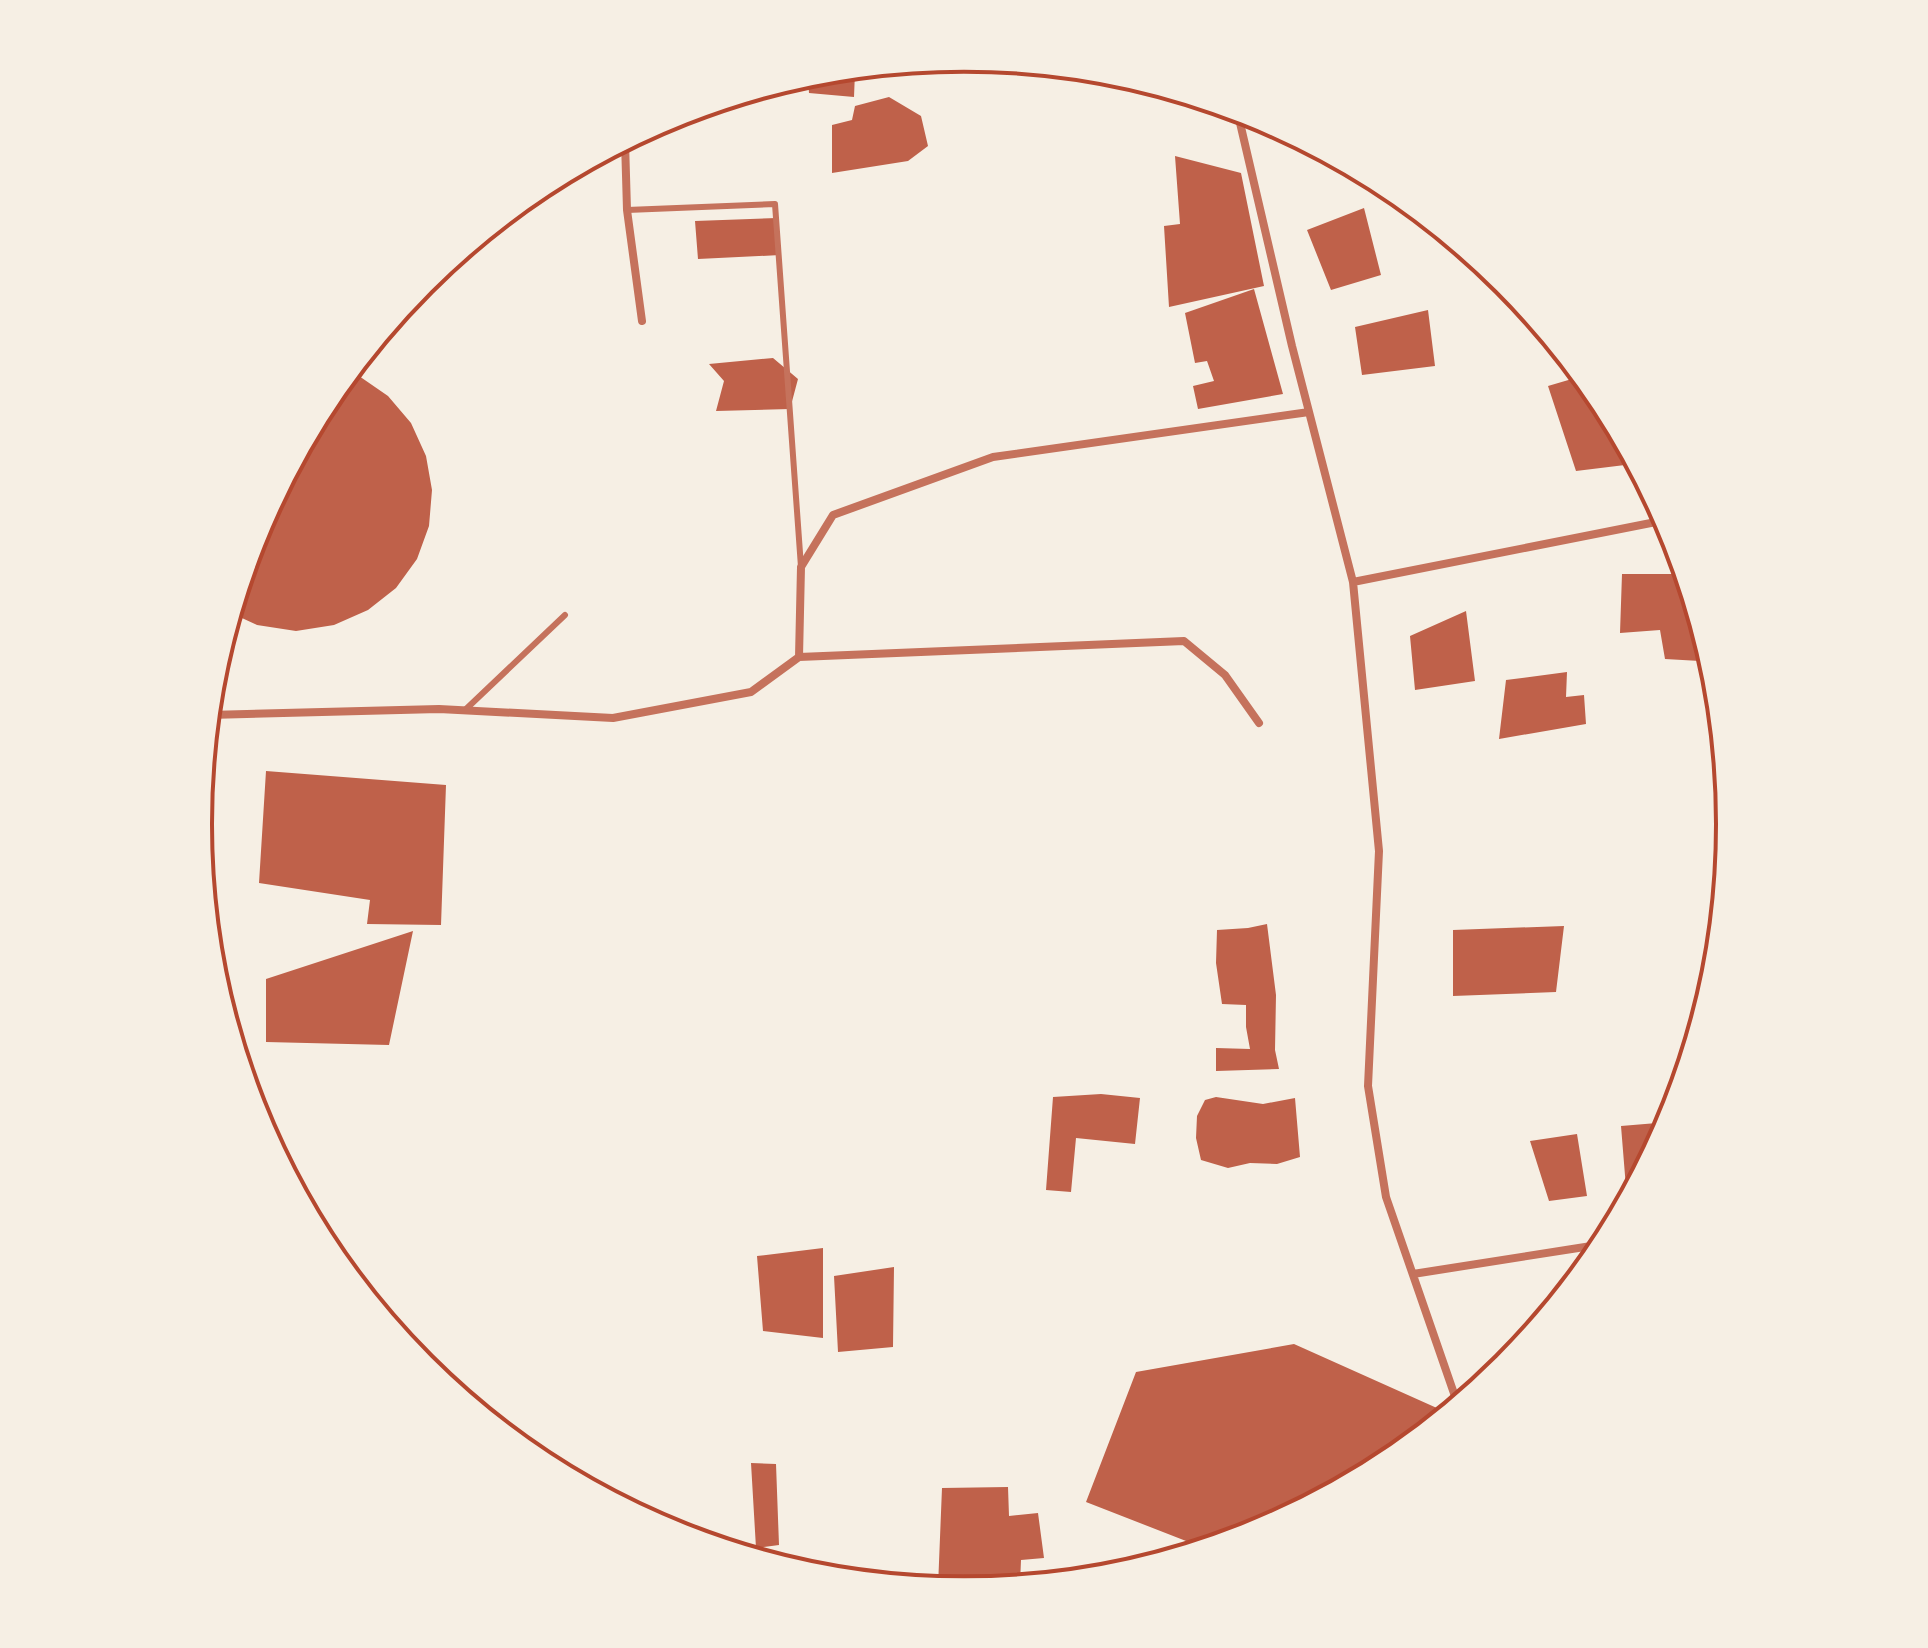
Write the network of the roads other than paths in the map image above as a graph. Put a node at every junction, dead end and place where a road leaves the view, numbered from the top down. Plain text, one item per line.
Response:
1 (1241, 125) edge
2 (625, 153) edge
3 (627, 210) junction
4 (642, 321) dead end
5 (1309, 412) junction
6 (1653, 523) edge
7 (801, 567) junction
8 (1353, 582) junction
9 (565, 615) dead end
10 (799, 657) junction
11 (465, 710) junction
12 (220, 715) edge
13 (1259, 723) dead end
14 (1586, 1247) edge
15 (1413, 1274) junction
16 (1454, 1394) edge

1 - 5 street
2 - 3 street
3 - 4 street
3 - 7 lane
5 - 7 street
5 - 8 street
6 - 8 street
7 - 10 street
8 - 15 street
9 - 11 lane
10 - 11 street
10 - 13 street
11 - 12 street
14 - 15 street
15 - 16 street

